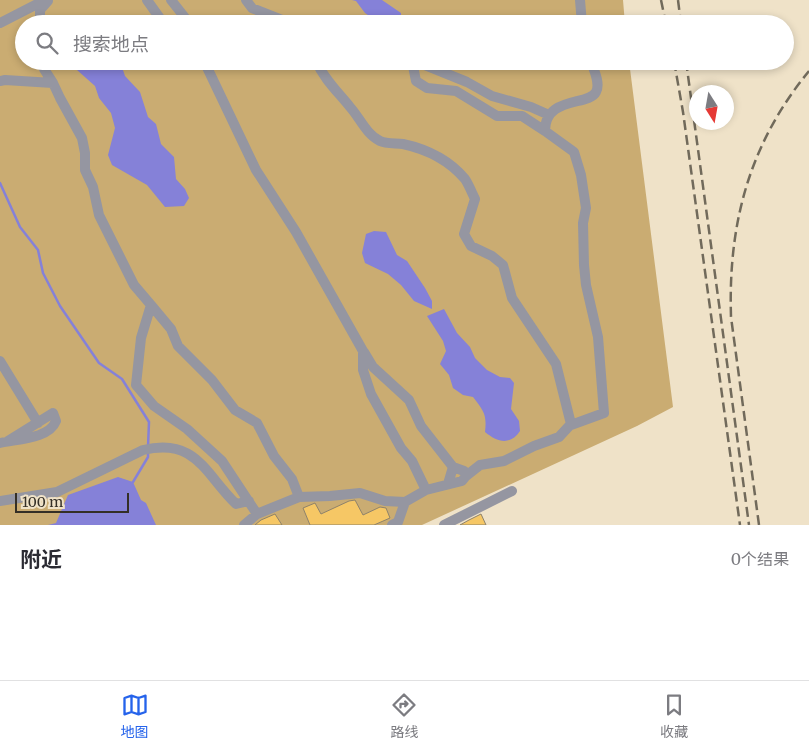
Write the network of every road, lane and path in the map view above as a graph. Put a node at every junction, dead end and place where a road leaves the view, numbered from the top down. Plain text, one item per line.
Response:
1 (47, 0) edge
2 (148, 0) edge
3 (171, 0) edge
4 (246, 0) edge
5 (580, 0) edge
6 (16, 15) edge
7 (40, 15) edge
8 (158, 15) edge
9 (183, 15) edge
10 (270, 15) edge
11 (581, 15) edge
12 (15, 16) edge
13 (0, 23) edge
14 (45, 70) edge
15 (208, 70) edge
16 (321, 70) edge
17 (414, 70) edge
18 (436, 70) edge
19 (593, 70) edge
20 (0, 81) edge
21 (53, 83) junction
22 (549, 115) junction
23 (545, 131) junction
24 (151, 306) junction
25 (363, 351) junction
26 (0, 361) edge
27 (38, 423) junction
28 (571, 425) junction
29 (4, 442) edge
30 (452, 467) junction
31 (466, 476) junction
32 (448, 484) junction
33 (426, 490) junction
34 (512, 491) dead end
35 (299, 497) junction
36 (0, 501) edge
37 (249, 501) junction
38 (405, 502) junction
39 (257, 514) junction
40 (244, 525) edge
41 (392, 525) edge
42 (444, 525) edge

1 - 6 street
1 - 7 street
2 - 8 street
3 - 9 street
4 - 10 street
5 - 11 street
12 - 13 street
14 - 21 street
15 - 25 street
16 - 28 street
17 - 23 street
18 - 22 street
19 - 22 street
20 - 21 street
21 - 24 street
22 - 23 street
23 - 28 street
24 - 35 street
24 - 37 street
25 - 30 street
25 - 33 street
26 - 27 street
27 - 29 street
27 - 29 street
28 - 31 street
30 - 31 street
30 - 32 street
31 - 32 street
32 - 33 street
33 - 38 street
34 - 42 street
35 - 38 street
35 - 39 street
36 - 37 street
37 - 39 street
38 - 41 street
39 - 40 street

